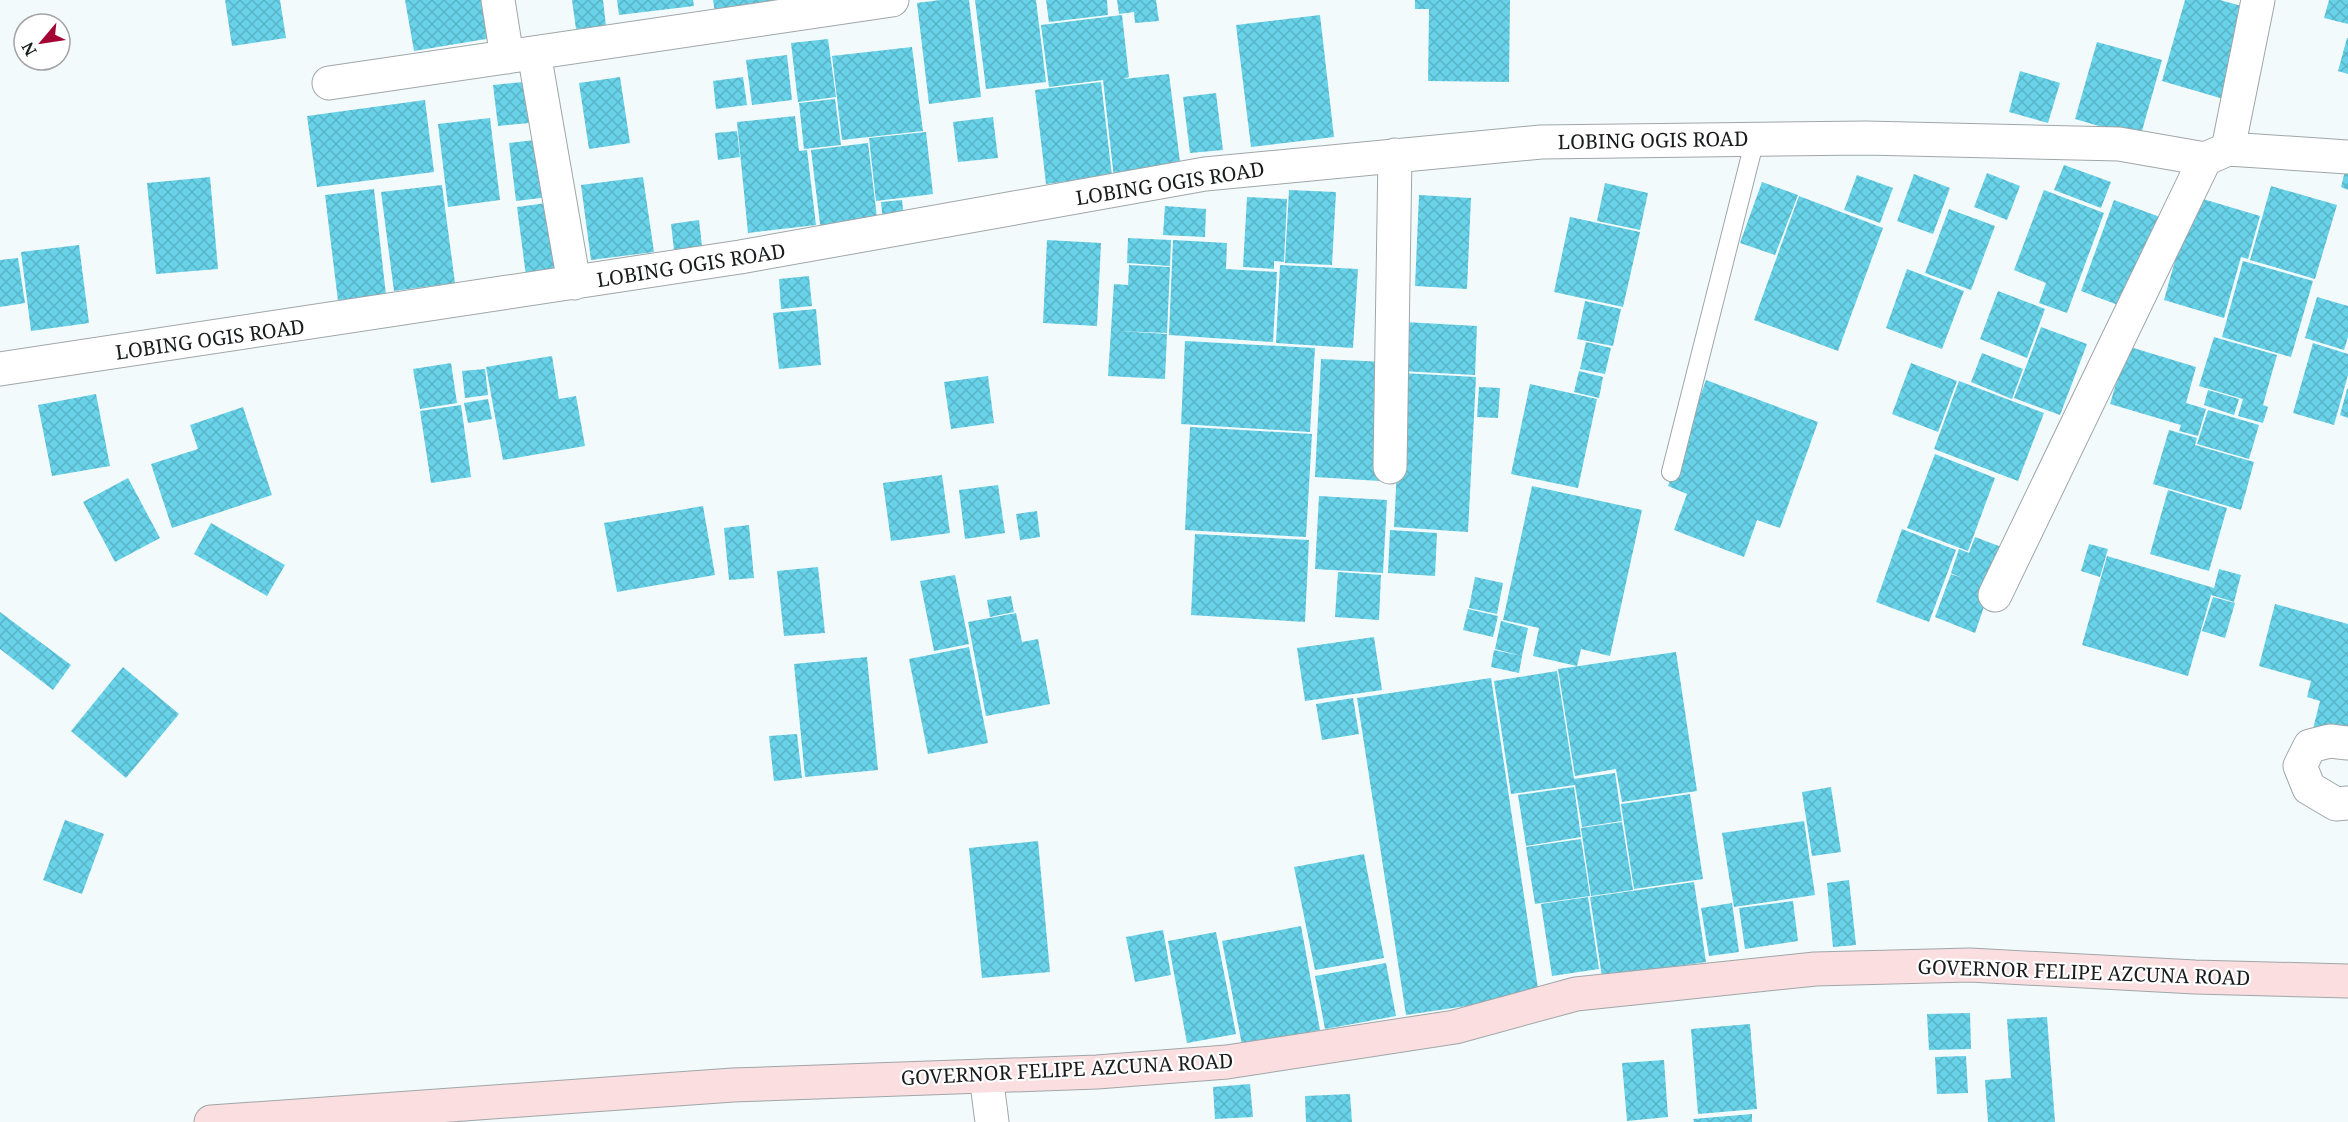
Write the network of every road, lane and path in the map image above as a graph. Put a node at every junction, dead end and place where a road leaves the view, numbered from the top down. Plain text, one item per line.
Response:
1 (498, 0) edge
2 (892, 0) edge
3 (2258, 0) edge
4 (521, 55) junction
5 (329, 83) dead end
6 (1755, 139) junction
7 (2216, 154) junction
8 (1395, 155) junction
9 (2348, 157) edge
10 (574, 284) junction
11 (0, 369) edge
12 (1390, 466) dead end
13 (1671, 472) dead end
14 (1995, 595) dead end
15 (2348, 743) edge
16 (2348, 803) edge
17 (2348, 981) edge
18 (986, 1076) junction
19 (522, 1111) edge
20 (210, 1122) edge
21 (992, 1122) edge

1 - 4 street
2 - 4 street
3 - 7 street
4 - 5 street
4 - 10 street
6 - 7 street, LOBING OGIS ROAD
6 - 8 street, LOBING OGIS ROAD
6 - 13 lane
7 - 9 street, LOBING OGIS ROAD
7 - 14 street
8 - 10 street, LOBING OGIS ROAD
8 - 12 street
10 - 11 street, LOBING OGIS ROAD
15 - 16 street
17 - 18 street, GOVERNOR FELIPE AZCUNA ROAD
18 - 19 street, GOVERNOR FELIPE AZCUNA ROAD
18 - 21 street
19 - 20 street, GOVERNOR FELIPE AZCUNA ROAD

